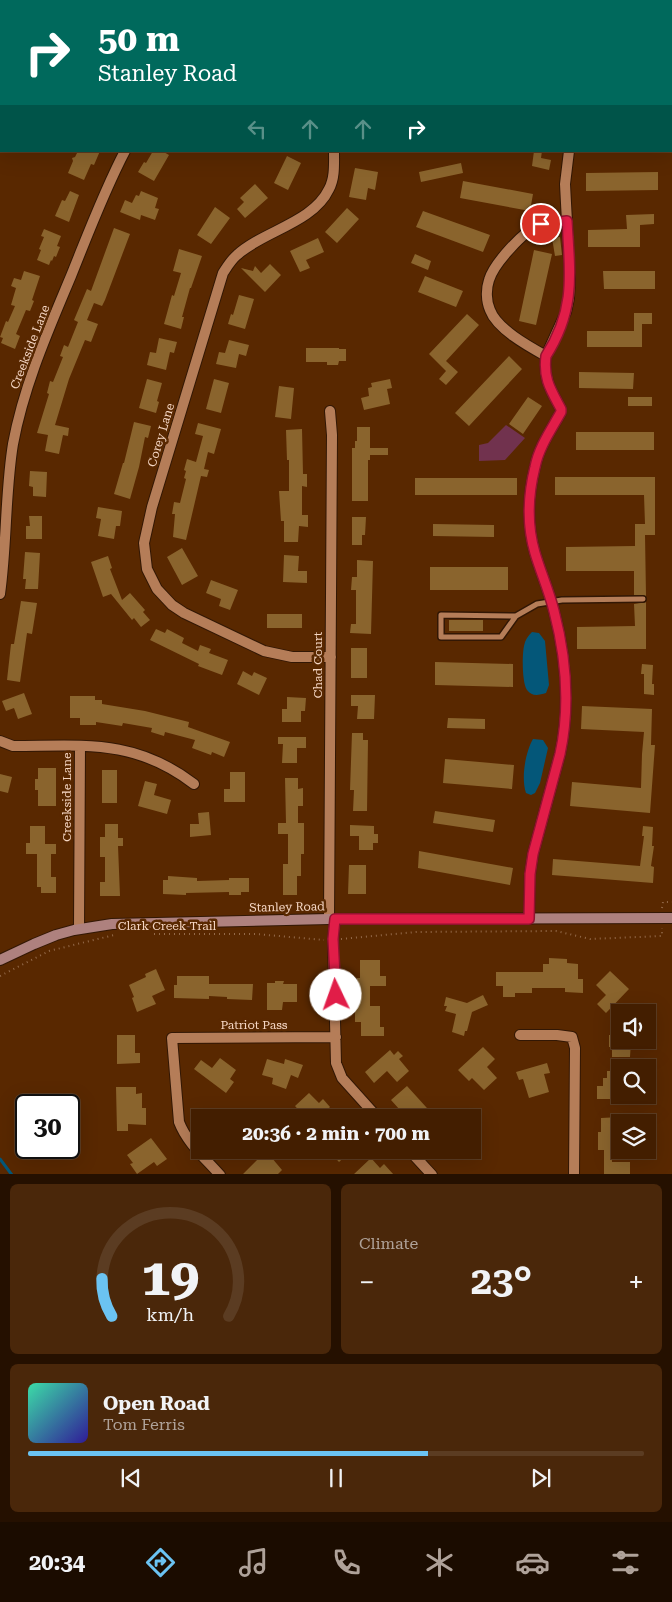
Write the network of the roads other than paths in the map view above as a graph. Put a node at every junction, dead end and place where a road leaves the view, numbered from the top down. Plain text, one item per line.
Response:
1 (125, 152) edge
2 (334, 152) edge
3 (569, 152) edge
4 (567, 221) junction
5 (546, 356) junction
6 (330, 411) dead end
7 (0, 594) edge
8 (643, 599) dead end
9 (552, 602) junction
10 (516, 616) junction
11 (331, 657) junction
12 (0, 741) edge
13 (80, 746) junction
14 (194, 784) dead end
15 (672, 918) edge
16 (332, 919) junction
17 (529, 919) junction
18 (79, 929) junction
19 (0, 960) edge
20 (520, 1035) dead end
21 (336, 1036) junction
22 (370, 1109) edge
23 (418, 1159) edge
24 (220, 1174) edge
25 (432, 1174) edge
26 (574, 1174) edge

1 - 7 street, Creekside Lane
2 - 11 street, Corey Lane
3 - 4 street
4 - 5 street
4 - 5 street
5 - 9 street
6 - 11 street, Chad Court
8 - 9 lane
9 - 10 lane
9 - 17 street
10 - 10 lane
11 - 16 street, Chad Court
12 - 13 street, Creekside Lane
13 - 14 street
13 - 18 street, Creekside Lane
15 - 17 street, Stanley Road
16 - 17 street, Stanley Road
16 - 18 street, Stanley Road
16 - 21 street, Chad Court
18 - 19 street, Stanley Road
20 - 26 street
21 - 22 street, Chad Court
21 - 24 street, Patriot Pass
23 - 25 street

